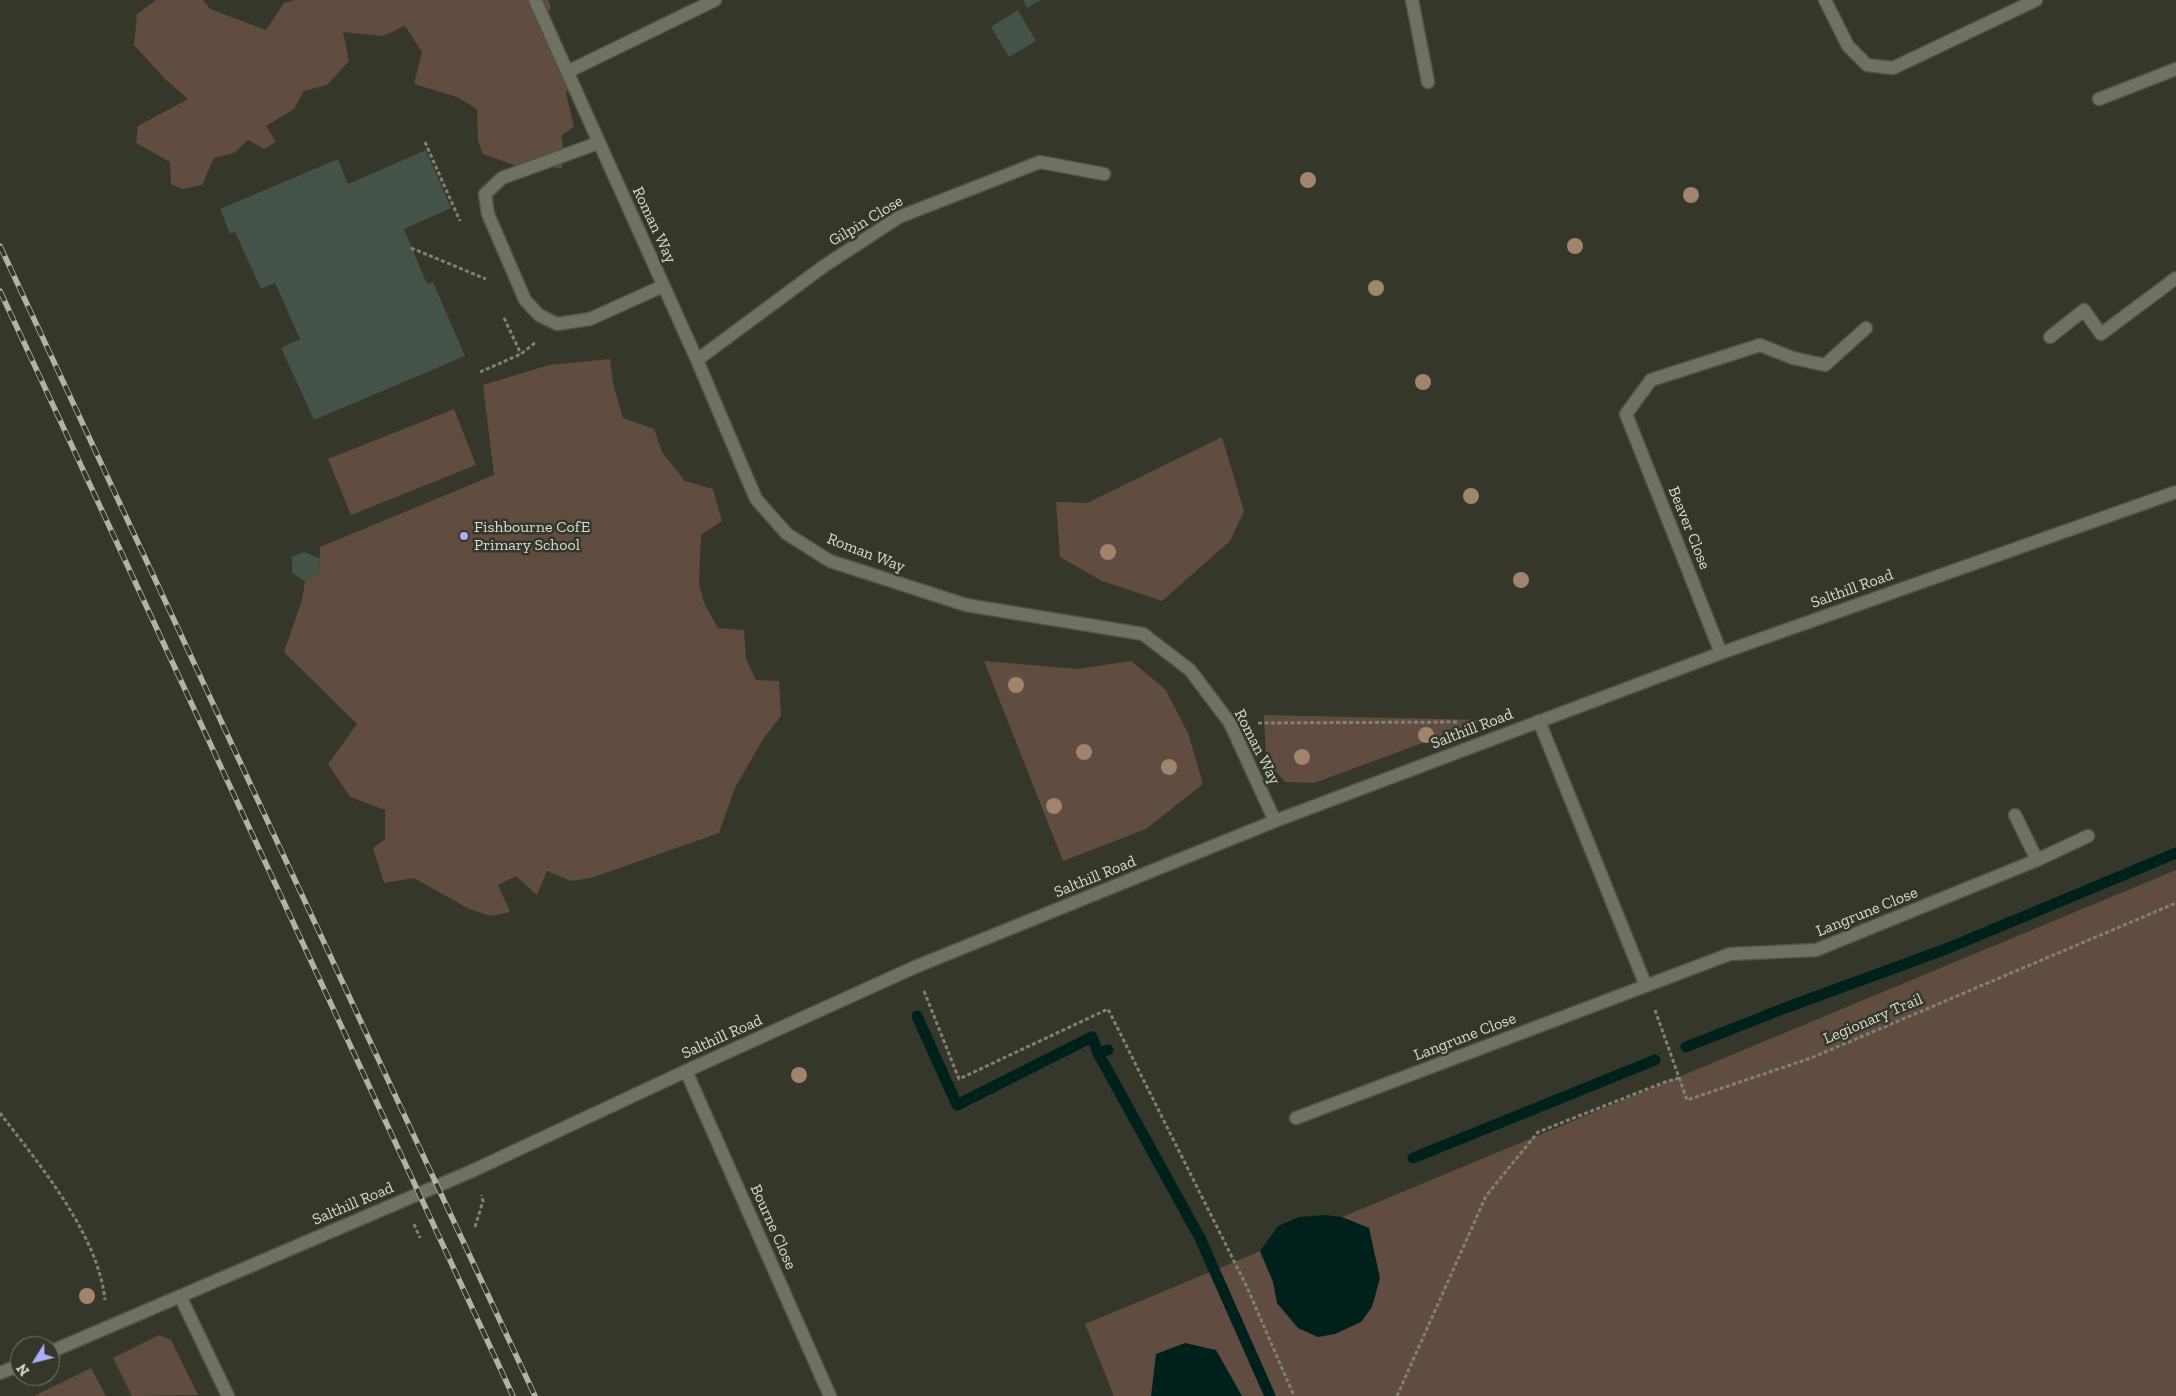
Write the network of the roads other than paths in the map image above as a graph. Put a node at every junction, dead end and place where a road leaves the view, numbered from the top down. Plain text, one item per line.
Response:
1 (535, 0) edge
2 (715, 0) edge
3 (1412, 0) edge
4 (1825, 0) edge
5 (2036, 0) edge
6 (2176, 68) edge
7 (567, 72) junction
8 (1428, 82) dead end
9 (2099, 99) dead end
10 (598, 143) junction
11 (1104, 174) dead end
12 (2176, 278) edge
13 (663, 286) junction
14 (1866, 328) dead end
15 (2050, 337) dead end
16 (697, 360) junction
17 (2176, 492) edge
18 (1721, 653) junction
19 (1538, 722) junction
20 (2015, 815) dead end
21 (1275, 821) junction
22 (2088, 836) dead end
23 (2037, 860) junction
24 (1646, 986) junction
25 (686, 1071) junction
26 (1296, 1118) dead end
27 (180, 1296) junction
28 (60, 1348) edge
29 (228, 1396) edge
30 (830, 1396) edge

1 - 7 street, Roman Way
2 - 7 street
3 - 8 street
4 - 5 street
6 - 9 street
7 - 10 street, Roman Way
10 - 13 street, Roman Way
10 - 13 street
11 - 16 street, Gilpin Close
12 - 15 street
13 - 16 street, Roman Way
14 - 18 street, Beaver Close
16 - 21 street, Roman Way
17 - 18 street, Salthill Road
18 - 19 street, Salthill Road
19 - 21 street, Salthill Road
19 - 24 street
20 - 23 street
21 - 25 street, Salthill Road
22 - 23 street, Langrune Close
23 - 24 street, Langrune Close
24 - 26 street, Langrune Close
25 - 27 street, Salthill Road
25 - 30 street, Bourne Close
27 - 28 street, Salthill Road
27 - 29 street

